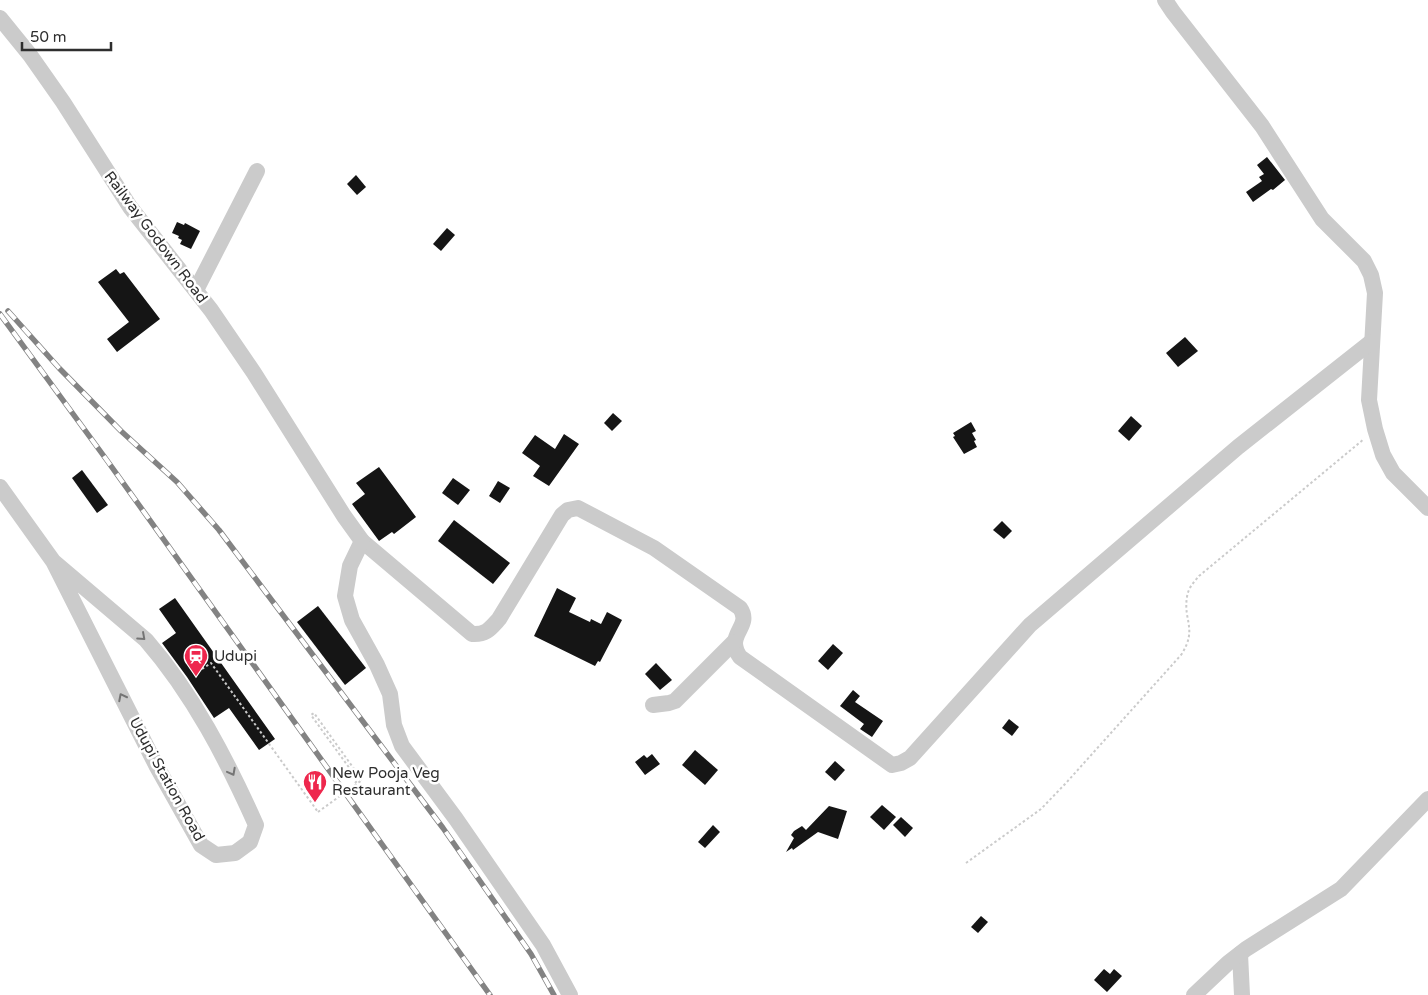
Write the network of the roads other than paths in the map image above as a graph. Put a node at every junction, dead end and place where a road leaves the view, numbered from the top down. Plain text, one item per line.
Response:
1 (1165, 0) edge
2 (0, 18) edge
3 (257, 171) dead end
4 (196, 290) junction
5 (1371, 342) junction
6 (0, 488) edge
7 (1428, 508) edge
8 (362, 541) junction
9 (53, 561) junction
10 (734, 642) junction
11 (653, 705) dead end
12 (1428, 799) edge
13 (1240, 954) junction
14 (570, 995) edge
15 (1194, 995) edge
16 (1242, 995) edge

1 - 5 street
2 - 4 street, Railway Godown Road
3 - 4 street
4 - 8 street, Railway Godown Road
5 - 7 street
5 - 10 street
6 - 9 street
8 - 10 street, Railway Godown Road
8 - 14 street
9 -> 9 street, Udupi Station Road
10 - 11 street
12 - 13 street
13 - 15 street
13 - 16 street

